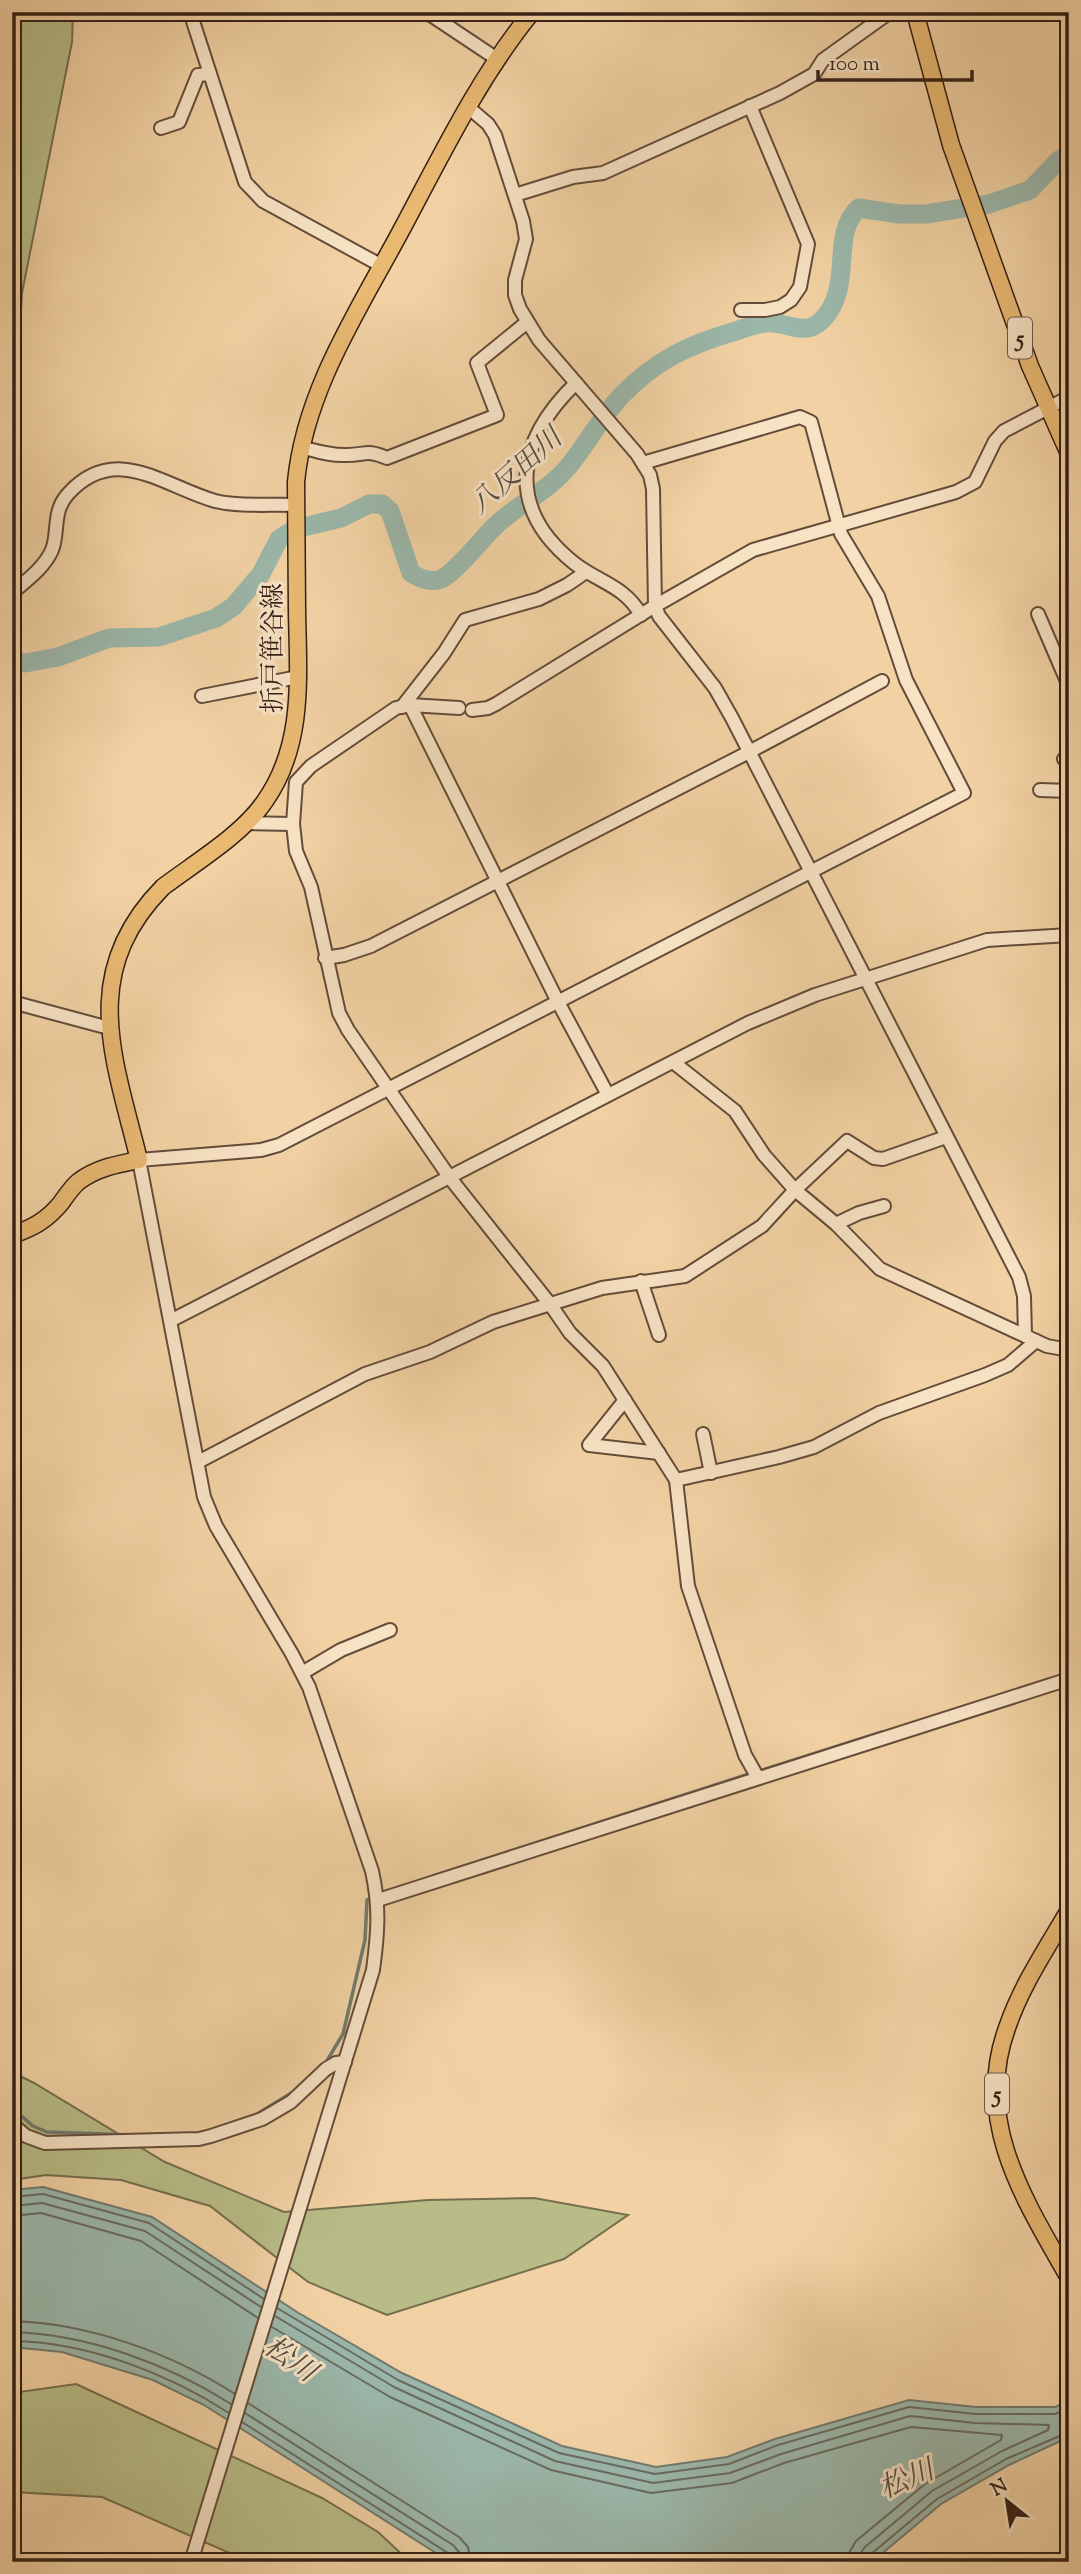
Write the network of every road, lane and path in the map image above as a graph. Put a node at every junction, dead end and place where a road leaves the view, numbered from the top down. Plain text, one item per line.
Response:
1 (190, 12) edge
2 (532, 12) edge
3 (890, 12) edge
4 (915, 12) edge
5 (431, 15) dead end
6 (497, 59) junction
7 (209, 74) junction
8 (750, 106) junction
9 (468, 107) junction
10 (161, 128) dead end
11 (515, 195) junction
12 (382, 266) junction
13 (741, 310) dead end
14 (526, 323) junction
15 (576, 383) junction
16 (1069, 397) edge
17 (1047, 408) junction
18 (300, 447) junction
19 (1069, 454) edge
20 (643, 463) junction
21 (296, 505) junction
22 (838, 526) junction
23 (586, 572) junction
24 (12, 593) edge
25 (655, 606) junction
26 (1038, 614) dead end
27 (641, 615) junction
28 (298, 677) junction
29 (882, 681) dead end
30 (1069, 686) edge
31 (202, 696) dead end
32 (406, 706) junction
33 (749, 752) junction
34 (283, 769) junction
35 (296, 782) junction
36 (1040, 790) dead end
37 (1069, 790) edge
38 (247, 822) junction
39 (293, 824) junction
40 (811, 872) junction
41 (498, 881) junction
42 (1069, 935) edge
43 (326, 958) junction
44 (866, 978) junction
45 (12, 1002) edge
46 (558, 1002) junction
47 (109, 1028) junction
48 (673, 1062) junction
49 (388, 1088) junction
50 (608, 1095) junction
51 (946, 1137) junction
52 (139, 1160) junction
53 (450, 1178) junction
54 (795, 1190) junction
55 (884, 1206) dead end
56 (836, 1224) junction
57 (12, 1235) edge
58 (641, 1281) junction
59 (550, 1304) junction
60 (172, 1320) junction
61 (660, 1335) dead end
62 (1031, 1338) junction
63 (1069, 1350) edge
64 (625, 1400) junction
65 (703, 1434) dead end
66 (659, 1453) junction
67 (198, 1462) junction
68 (711, 1473) junction
69 (677, 1480) junction
70 (390, 1630) dead end
71 (302, 1673) junction
72 (1069, 1679) edge
73 (758, 1778) junction
74 (379, 1900) junction
75 (1069, 1910) edge
76 (345, 2062) junction
77 (12, 2124) edge
78 (1069, 2278) edge
79 (191, 2562) edge

1 - 7 street
2 - 6 main road, 折戸笹谷線
3 - 8 street
4 - 17 main road, 5
5 - 6 street
6 - 9 main road, 折戸笹谷線
7 - 10 street
7 - 12 street
8 - 11 street
8 - 13 street
9 - 11 street
9 - 12 main road, 折戸笹谷線
11 - 14 street
12 - 18 main road, 折戸笹谷線
14 - 15 street
14 - 18 street
15 - 20 street
15 - 23 street
16 - 17 street
17 - 19 main road, 5
17 - 22 street
18 - 21 main road, 折戸笹谷線
20 - 22 street
20 - 25 street
21 - 24 street
21 - 28 main road, 折戸笹谷線
22 - 25 street
22 - 40 street
23 - 27 street
23 - 32 street
25 - 27 street
25 - 33 street
26 - 30 street
27 - 32 street
28 - 31 street
28 - 34 main road, 折戸笹谷線
29 - 33 street
32 - 35 street
32 - 41 street
33 - 40 street
33 - 41 street
34 - 35 street
34 - 38 main road, 折戸笹谷線
35 - 39 street
36 - 37 street
38 - 39 street
38 - 47 main road, 折戸笹谷線
39 - 43 street
40 - 44 street
40 - 46 street
41 - 43 street
41 - 46 street
42 - 44 street
43 - 49 street
44 - 48 street
44 - 51 street
45 - 47 street
46 - 49 street
46 - 50 street
47 - 52 main road, 折戸笹谷線
48 - 50 street
48 - 54 street
49 - 52 street
49 - 53 street
50 - 53 street
51 - 54 street
51 - 62 street
52 - 57 main road
52 - 60 street
53 - 59 street
53 - 60 street
54 - 56 street
54 - 58 street
55 - 56 street
56 - 62 street
58 - 59 street
58 - 61 street
59 - 64 street
59 - 67 street
60 - 67 street
62 - 63 street
62 - 68 street
64 - 66 street
64 - 66 street
65 - 68 street
66 - 69 street
67 - 71 street
68 - 69 street
69 - 73 street
70 - 71 street
71 - 74 street
72 - 73 street
73 - 74 street
74 - 76 street
75 - 78 main road, 5
76 - 77 street
76 - 79 street

